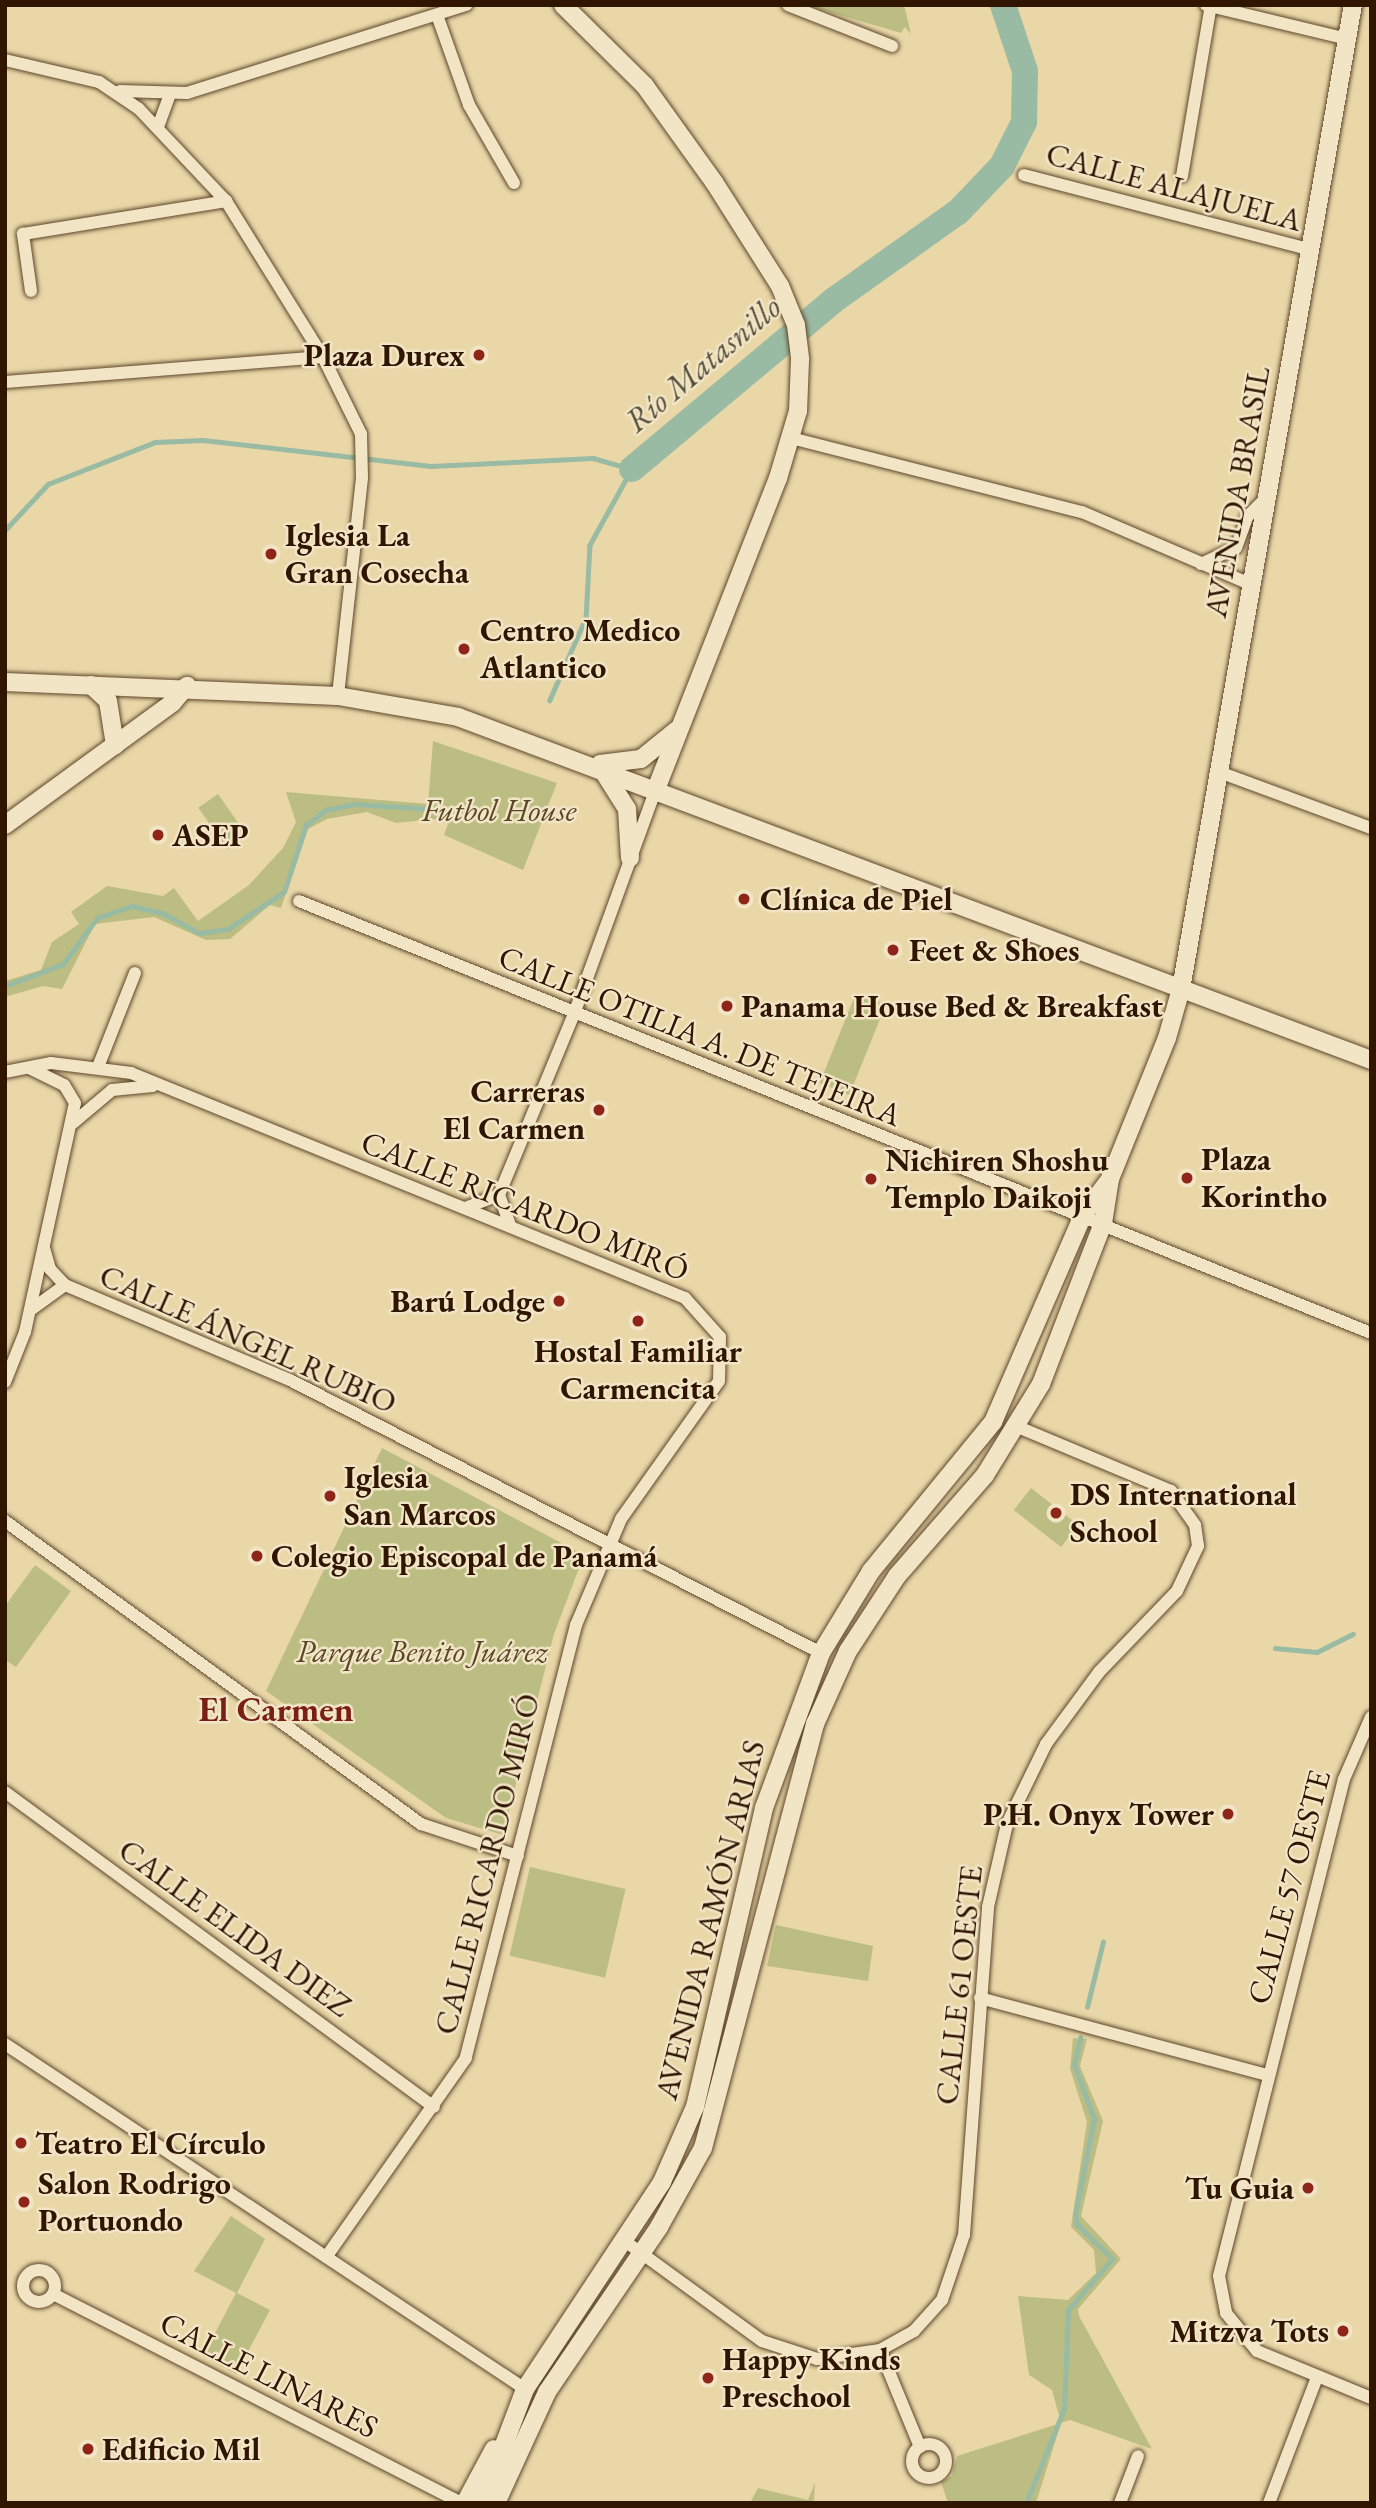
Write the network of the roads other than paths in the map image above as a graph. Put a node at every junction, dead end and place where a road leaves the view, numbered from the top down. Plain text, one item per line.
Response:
1 (466, 5) edge
2 (563, 5) edge
3 (788, 5) edge
4 (1353, 5) edge
5 (1209, 6) edge
6 (437, 15) junction
7 (1348, 39) junction
8 (892, 46) dead end
9 (5, 60) edge
10 (118, 90) junction
11 (169, 97) junction
12 (158, 127) junction
13 (1024, 175) dead end
14 (1182, 176) dead end
15 (514, 183) dead end
16 (226, 201) junction
17 (1311, 250) junction
18 (31, 291) dead end
19 (323, 357) junction
20 (5, 382) edge
21 (791, 439) junction
22 (1266, 498) junction
23 (1201, 564) junction
24 (1252, 585) junction
25 (5, 682) edge
26 (91, 685) junction
27 (187, 686) junction
28 (338, 696) junction
29 (682, 725) junction
30 (115, 745) junction
31 (595, 766) junction
32 (1219, 772) junction
33 (656, 789) junction
34 (5, 825) edge
35 (1371, 828) edge
36 (630, 858) junction
37 (299, 901) dead end
38 (135, 973) dead end
39 (1181, 989) junction
40 (574, 1014) junction
41 (1371, 1060) edge
42 (98, 1067) junction
43 (28, 1068) junction
44 (5, 1072) edge
45 (160, 1087) junction
46 (73, 1123) junction
47 (1110, 1179) junction
48 (499, 1195) junction
49 (465, 1208) junction
50 (1083, 1215) junction
51 (1103, 1223) junction
52 (510, 1226) junction
53 (44, 1248) junction
54 (65, 1285) junction
55 (30, 1312) junction
56 (1371, 1333) edge
57 (5, 1382) edge
58 (1018, 1427) junction
59 (621, 1519) junction
60 (5, 1521) edge
61 (608, 1545) junction
62 (632, 1557) junction
63 (821, 1653) junction
64 (832, 1687) junction
65 (1371, 1717) edge
66 (5, 1792) edge
67 (518, 1856) junction
68 (730, 1963) junction
69 (752, 1968) junction
70 (980, 1998) junction
71 (5, 2044) edge
72 (1268, 2075) junction
73 (434, 2107) junction
74 (622, 2239) junction
75 (642, 2253) junction
76 (326, 2257) junction
77 (53, 2294) dead end
78 (880, 2350) junction
79 (1317, 2376) junction
80 (525, 2389) junction
81 (1371, 2398) edge
82 (514, 2412) junction
83 (528, 2432) junction
84 (920, 2447) dead end
85 (1138, 2455) dead end
86 (463, 2503) edge
87 (482, 2503) edge
88 (496, 2503) edge
89 (508, 2503) edge
90 (1120, 2503) edge
91 (1269, 2503) edge

1 - 6 street
2 - 21 main road
3 - 8 street
4 - 7 main road, AVENIDA BRASIL
5 - 7 street
5 - 14 street
6 - 11 street
6 - 15 street
7 - 17 main road, AVENIDA BRASIL
9 - 10 street
10 - 11 street
10 - 12 street
11 - 12 street
12 - 16 street
13 - 17 street, CALLE ALAJUELA
16 - 18 street
16 - 19 street
17 - 22 main road, AVENIDA BRASIL
19 - 20 street
19 - 28 street
21 - 23 street
21 - 29 main road
22 - 23 street
22 - 24 main road, AVENIDA BRASIL
23 - 24 street
24 - 32 main road, AVENIDA BRASIL
25 - 26 main road
26 - 27 main road
26 - 30 main road
27 - 28 main road
27 - 30 main road
28 - 31 main road
29 - 31 main road
29 - 33 main road
30 - 34 main road
31 - 33 main road
31 - 36 main road
32 - 35 street
32 - 39 main road, AVENIDA BRASIL
33 - 36 street
33 - 39 main road
36 - 40 street
37 - 40 street, CALLE OTILIA A. DE TEJEIRA
38 - 42 street
39 - 41 main road
39 - 47 main road, AVENIDA RAMÓN ARIAS
40 - 48 street
40 - 50 street, CALLE OTILIA A. DE TEJEIRA
42 - 43 street, CALLE RICARDO MIRÓ
42 - 45 street, CALLE RICARDO MIRÓ
43 - 44 street, CALLE RICARDO MIRÓ
43 - 46 street
45 - 46 street
45 - 49 street, CALLE RICARDO MIRÓ
46 - 53 street
47 - 50 main road, AVENIDA RAMÓN ARIAS
47 - 51 main road, AVENIDA RAMÓN ARIAS
48 - 49 street
48 - 52 street
49 - 52 street, CALLE RICARDO MIRÓ
50 - 51 street, CALLE OTILIA A. DE TEJEIRA
50 - 63 main road, AVENIDA RAMÓN ARIAS
51 - 56 street, CALLE OTILIA A. DE TEJEIRA
51 - 58 main road, AVENIDA RAMÓN ARIAS
52 - 59 street, CALLE RICARDO MIRÓ
53 - 54 street, CALLE ÁNGEL RUBIO
53 - 55 street
54 - 55 street, CALLE ÁNGEL RUBIO
54 - 61 street, CALLE ÁNGEL RUBIO
55 - 57 street
58 - 64 main road, AVENIDA RAMÓN ARIAS
58 - 70 street, CALLE 61 OESTE
59 - 61 street, CALLE RICARDO MIRÓ
59 - 62 street
60 - 67 street
61 - 62 street, CALLE ÁNGEL RUBIO
61 - 67 street, CALLE RICARDO MIRÓ
62 - 63 street, CALLE ÁNGEL RUBIO
63 - 64 main road
63 - 68 main road, AVENIDA RAMÓN ARIAS
64 - 69 main road, AVENIDA RAMÓN ARIAS
65 - 72 street, CALLE 57 OESTE
66 - 73 street, CALLE ELIDA DIEZ
67 - 73 street, CALLE RICARDO MIRÓ
68 - 69 main road
68 - 74 main road, AVENIDA RAMÓN ARIAS
69 - 75 main road, AVENIDA RAMÓN ARIAS
70 - 72 street
70 - 78 street, CALLE 61 OESTE
71 - 76 street
72 - 79 street, CALLE 57 OESTE
73 - 76 street, CALLE RICARDO MIRÓ
74 - 75 street, CALLE 61 OESTE
74 - 80 main road, AVENIDA RAMÓN ARIAS
75 - 78 street, CALLE 61 OESTE
75 - 83 main road, AVENIDA RAMÓN ARIAS
76 - 80 street
77 - 86 street, CALLE LINARES
78 - 84 street
79 - 81 street, CALLE 57 OESTE
79 - 91 street
80 - 82 main road, AVENIDA RAMÓN ARIAS
82 - 86 main road
82 - 87 main road, AVENIDA RAMÓN ARIAS
83 - 88 main road, AVENIDA RAMÓN ARIAS
83 - 89 main road
85 - 90 street

